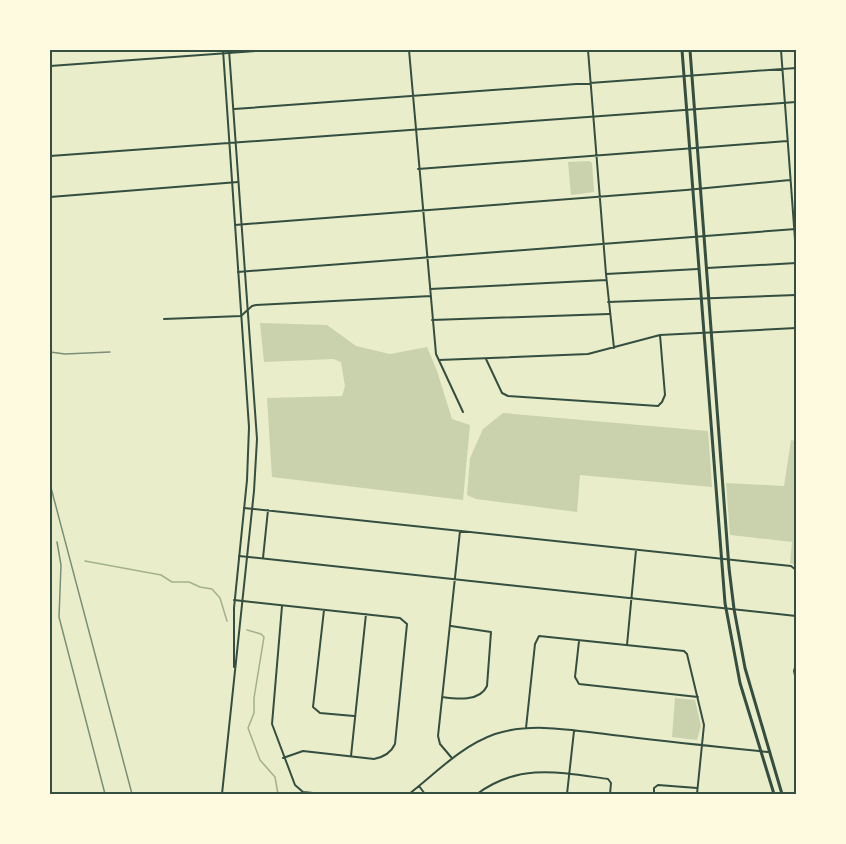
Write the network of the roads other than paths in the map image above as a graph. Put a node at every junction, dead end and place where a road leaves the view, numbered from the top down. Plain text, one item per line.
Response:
1 (269, 50) edge
2 (409, 50) edge
3 (588, 50) edge
4 (682, 50) edge
5 (690, 50) edge
6 (781, 50) edge
7 (215, 51) edge
8 (223, 51) edge
9 (229, 51) edge
10 (50, 66) edge
11 (796, 68) edge
12 (782, 69) junction
13 (684, 76) junction
14 (692, 76) junction
15 (591, 83) junction
16 (413, 97) junction
17 (796, 102) edge
18 (785, 103) junction
19 (694, 108) junction
20 (234, 109) junction
21 (686, 109) junction
22 (593, 116) junction
23 (415, 129) junction
24 (787, 141) junction
25 (236, 142) junction
26 (230, 143) junction
27 (697, 148) junction
28 (689, 149) junction
29 (50, 156) edge
30 (596, 156) junction
31 (418, 169) junction
32 (790, 180) junction
33 (232, 182) junction
34 (240, 182) junction
35 (700, 188) junction
36 (692, 189) junction
37 (598, 196) junction
38 (50, 197) edge
39 (422, 210) junction
40 (243, 224) junction
41 (235, 225) junction
42 (795, 229) edge
43 (704, 236) junction
44 (696, 237) junction
45 (603, 244) junction
46 (796, 254) edge
47 (427, 257) junction
48 (796, 263) edge
49 (698, 268) junction
50 (706, 268) junction
51 (238, 272) junction
52 (246, 272) junction
53 (606, 274) junction
54 (606, 280) junction
55 (430, 289) junction
56 (796, 295) edge
57 (431, 296) junction
58 (700, 299) junction
59 (708, 299) junction
60 (608, 302) junction
61 (249, 309) junction
62 (609, 314) junction
63 (241, 316) junction
64 (164, 319) dead end
65 (432, 320) junction
66 (796, 328) edge
67 (711, 331) junction
68 (703, 332) junction
69 (660, 335) junction
70 (614, 348) junction
71 (486, 358) junction
72 (438, 360) junction
73 (463, 412) dead end
74 (249, 439) junction
75 (257, 439) junction
76 (244, 508) junction
77 (252, 509) junction
78 (268, 510) junction
79 (460, 531) junction
80 (636, 550) junction
81 (239, 556) junction
82 (247, 557) junction
83 (720, 558) junction
84 (263, 559) junction
85 (728, 559) junction
86 (796, 570) edge
87 (455, 580) junction
88 (632, 598) junction
89 (234, 600) junction
90 (243, 601) junction
91 (282, 606) junction
92 (725, 608) junction
93 (734, 609) junction
94 (324, 610) junction
95 (366, 614) junction
96 (796, 616) edge
97 (451, 626) junction
98 (579, 641) junction
99 (627, 645) junction
100 (796, 664) edge
101 (234, 679) junction
102 (796, 680) edge
103 (442, 697) junction
104 (698, 697) junction
105 (355, 717) junction
106 (526, 728) junction
107 (574, 731) junction
108 (702, 745) junction
109 (760, 751) junction
110 (768, 752) junction
111 (351, 756) junction
112 (283, 758) junction
113 (452, 758) junction
114 (569, 774) junction
115 (419, 786) junction
116 (698, 788) junction
117 (222, 795) edge
118 (323, 795) edge
119 (409, 795) edge
120 (425, 795) edge
121 (477, 795) edge
122 (567, 795) edge
123 (610, 795) edge
124 (654, 795) edge
125 (697, 795) edge
126 (774, 795) edge
127 (782, 795) edge

1 - 9 street
2 - 16 street
3 - 15 street
4 - 13 main road
5 - 14 main road
6 - 12 street
7 - 8 street
7 - 10 street
8 - 9 street
8 - 26 street
9 - 20 street
11 - 12 street
12 - 14 street
12 - 18 street
13 - 14 street
13 - 15 street
13 - 21 main road
14 - 19 main road
15 - 16 street
15 - 22 street
16 - 20 street
16 - 23 street
17 - 18 street
18 - 19 street
18 - 24 street
19 - 21 street
19 - 27 main road
20 - 25 street
21 - 22 street
21 - 28 main road
22 - 23 street
22 - 30 street
23 - 25 street
23 - 31 street
24 - 27 street
24 - 32 street
25 - 26 street
25 - 34 street
26 - 29 street
26 - 33 street
27 - 28 street
27 - 35 main road
28 - 30 street
28 - 36 main road
30 - 31 street
30 - 37 street
31 - 39 street
32 - 35 street
32 - 42 street
33 - 34 street
33 - 38 street
33 - 41 street
34 - 40 street
35 - 36 street
35 - 43 main road
36 - 37 street
36 - 44 main road
37 - 39 street
37 - 45 street
39 - 40 street
39 - 47 street
40 - 41 street
40 - 52 street
41 - 51 street
42 - 43 street
42 - 46 street
43 - 44 street
43 - 50 main road
44 - 45 street
44 - 49 main road
45 - 47 street
45 - 53 street
47 - 52 street
47 - 55 street
48 - 50 street
49 - 53 street
49 - 58 main road
50 - 59 main road
51 - 52 street
51 - 63 street
52 - 61 street
53 - 54 street
54 - 55 street
54 - 60 street
55 - 57 street
56 - 59 street
57 - 61 street
57 - 65 street
58 - 59 street
58 - 60 street
58 - 68 main road
59 - 67 main road
60 - 62 street
61 - 63 street
61 - 75 street
62 - 65 street
62 - 70 street
63 - 64 street
63 - 74 street
65 - 72 street
66 - 67 street
67 - 68 street
67 - 85 main road
68 - 69 street
68 - 83 main road
69 - 70 street
69 - 71 street
70 - 71 street
71 - 72 street
72 - 73 street
74 - 75 street
74 - 76 street
75 - 77 street
76 - 77 street
76 - 81 street
77 - 78 street
77 - 82 street
78 - 79 street
78 - 84 street
79 - 80 street
79 - 87 street
80 - 83 street
80 - 88 street
81 - 82 street
81 - 89 street
82 - 84 street
82 - 90 street
83 - 85 street
83 - 92 main road
84 - 87 street
85 - 86 street
85 - 93 main road
87 - 88 street
87 - 97 street
88 - 92 street
88 - 99 street
89 - 90 street
89 - 101 street
90 - 91 street
90 - 101 street
91 - 94 street
91 - 112 street
92 - 93 street
92 - 109 main road
93 - 96 street
93 - 110 main road
94 - 95 street
94 - 105 street
95 - 105 street
95 - 111 street
97 - 103 street
97 - 103 street
98 - 99 street
98 - 104 street
98 - 106 street
99 - 104 street
100 - 102 street
101 - 117 street
103 - 113 street
104 - 108 street
105 - 111 street
106 - 107 street
106 - 113 street
107 - 108 street
107 - 114 street
108 - 109 street
108 - 116 street
109 - 110 street
109 - 126 main road
110 - 127 main road
111 - 112 street
112 - 118 street
113 - 115 street
114 - 121 street
114 - 122 street
114 - 123 street
115 - 119 street
115 - 120 street
116 - 124 street
116 - 125 street

